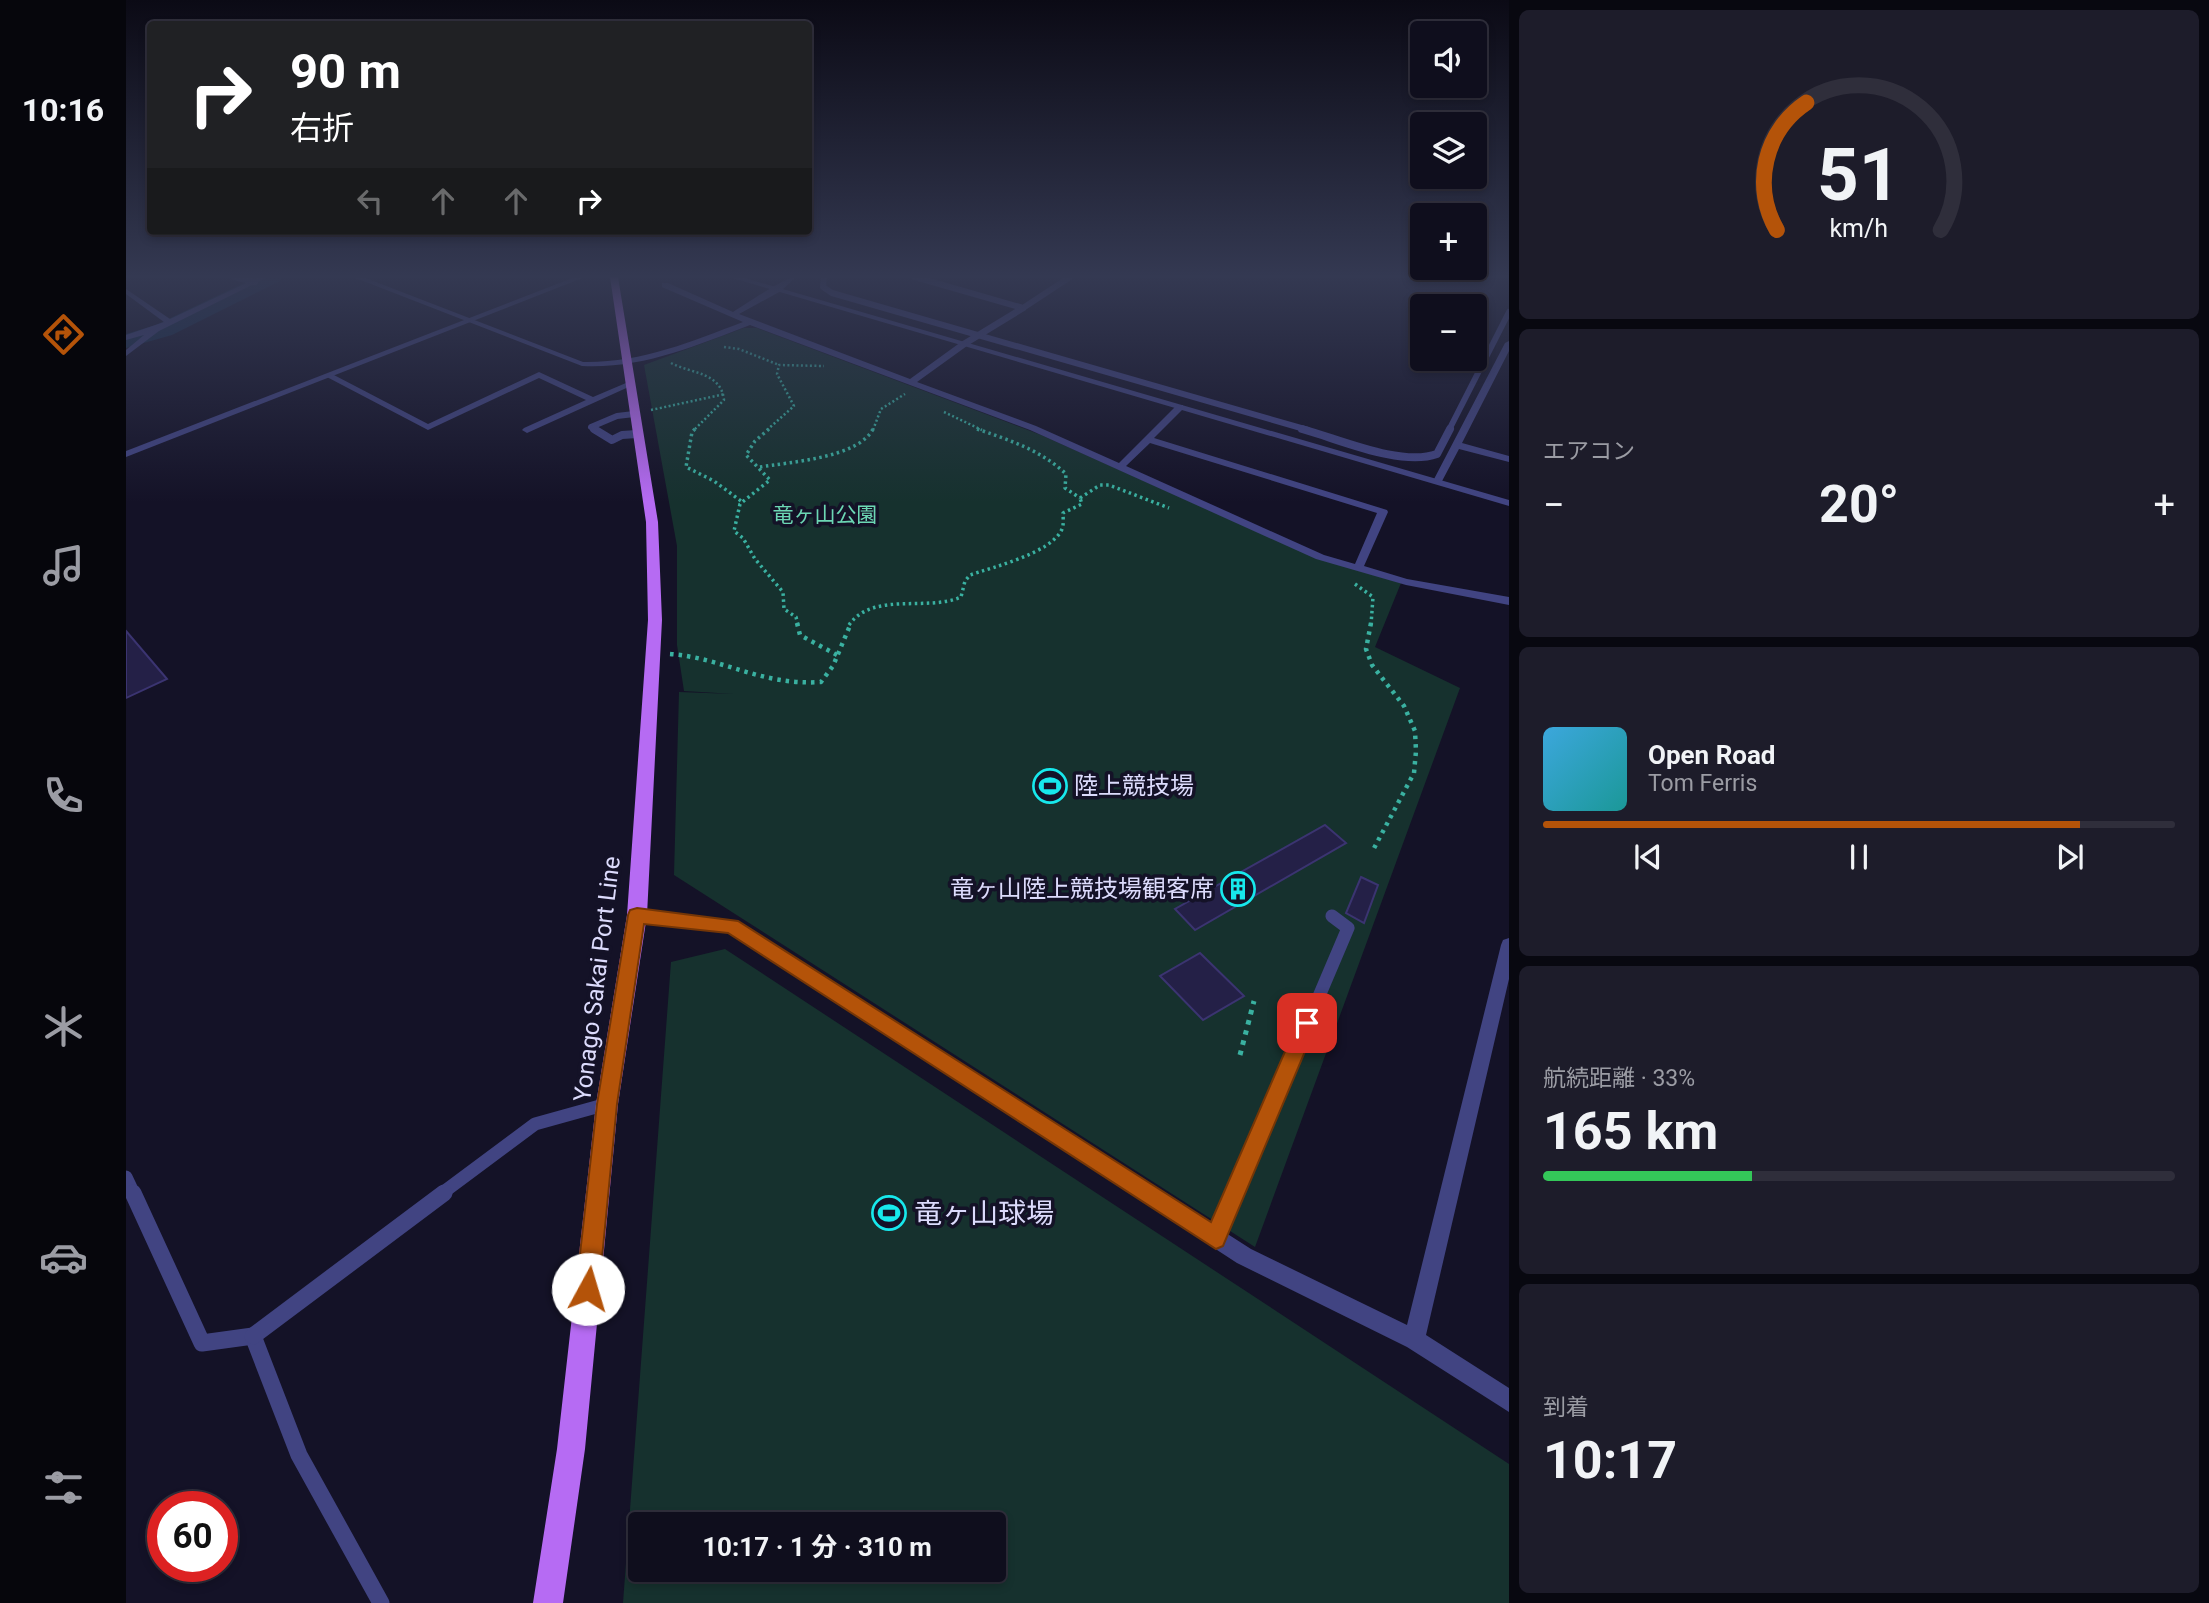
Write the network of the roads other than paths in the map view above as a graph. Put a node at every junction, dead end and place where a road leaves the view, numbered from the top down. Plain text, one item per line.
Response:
1 (390, 352) edge
2 (552, 352) edge
3 (624, 352) edge
4 (669, 352) edge
5 (830, 352) edge
6 (954, 352) edge
7 (991, 352) edge
8 (1037, 352) edge
9 (1489, 352) edge
10 (1505, 352) edge
11 (626, 364) junction
12 (329, 376) junction
13 (916, 383) junction
14 (629, 385) junction
15 (593, 400) junction
16 (1180, 407) junction
17 (640, 419) junction
18 (527, 429) dead end
19 (1149, 439) junction
20 (1457, 445) junction
21 (126, 454) edge
22 (1509, 459) edge
23 (1119, 467) junction
24 (1438, 481) junction
25 (1509, 503) edge
26 (1358, 568) junction
27 (1509, 601) edge
28 (637, 915) junction
29 (1332, 916) dead end
30 (1509, 945) edge
31 (607, 1104) junction
32 (126, 1177) edge
33 (1216, 1238) junction
34 (253, 1336) junction
35 (1414, 1340) junction
36 (1509, 1401) edge
37 (381, 1603) edge
38 (548, 1603) edge

1 - 12 street
2 - 11 street
3 - 11 main road, Yonago Sakai Port Line
4 - 11 street
5 - 13 street
6 - 13 street
7 - 16 street
8 - 9 lane
10 - 20 street
11 - 14 main road, Yonago Sakai Port Line
12 - 15 street
12 - 21 street
13 - 23 street
14 - 15 street
14 - 17 main road, Yonago Sakai Port Line
15 - 18 street
16 - 19 street
16 - 24 street
17 - 17 lane
17 - 28 main road, Yonago Sakai Port Line
19 - 23 street
19 - 26 street
20 - 22 street
20 - 24 street
23 - 26 street
24 - 25 street
26 - 27 street
28 - 31 main road, Yonago Sakai Port Line
28 - 33 street
29 - 33 lane
30 - 35 street
31 - 34 lane
31 - 38 main road, Yonago Sakai Port Line
32 - 34 lane
33 - 35 street
34 - 37 lane
35 - 36 street

